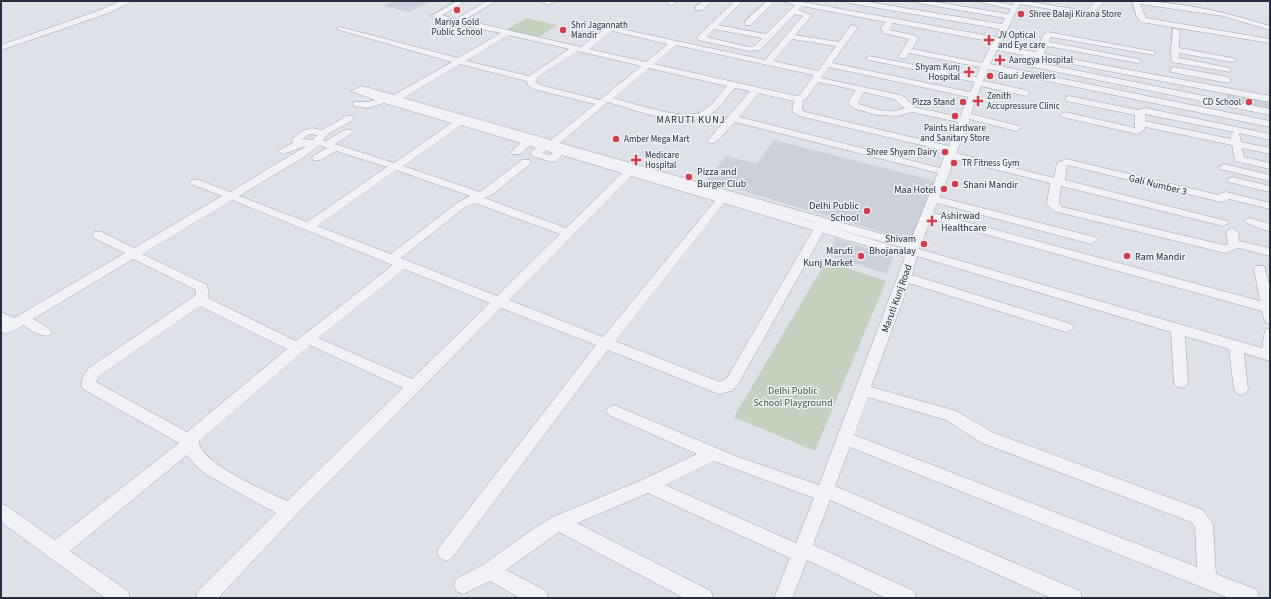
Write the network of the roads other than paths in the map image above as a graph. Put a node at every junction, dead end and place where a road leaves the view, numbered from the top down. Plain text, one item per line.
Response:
1 (124, 1) edge
2 (462, 1) edge
3 (492, 1) edge
4 (708, 1) edge
5 (739, 1) edge
6 (771, 1) edge
7 (785, 1) edge
8 (849, 1) edge
9 (918, 1) edge
10 (978, 1) edge
11 (1101, 1) edge
12 (1136, 1) edge
13 (800, 4) junction
14 (699, 8) dead end
15 (793, 11) junction
16 (1013, 11) edge
17 (1139, 11) junction
18 (891, 21) junction
19 (456, 22) junction
20 (748, 23) dead end
21 (712, 26) junction
22 (854, 27) dead end
23 (1270, 28) edge
24 (340, 29) dead end
25 (1270, 32) edge
26 (507, 33) junction
27 (790, 36) junction
28 (768, 37) junction
29 (1176, 39) junction
30 (1270, 41) edge
31 (1226, 42) dead end
32 (674, 43) junction
33 (996, 43) junction
34 (1043, 43) junction
35 (840, 45) junction
36 (1, 48) edge
37 (580, 49) junction
38 (751, 49) junction
39 (907, 50) junction
40 (1230, 51) dead end
41 (1028, 53) junction
42 (1151, 53) dead end
43 (1039, 55) junction
44 (744, 58) junction
45 (869, 58) dead end
46 (1175, 60) junction
47 (1232, 60) dead end
48 (458, 61) junction
49 (1138, 61) dead end
50 (767, 63) junction
51 (827, 64) junction
52 (898, 64) junction
53 (649, 65) junction
54 (986, 66) junction
55 (1174, 70) junction
56 (1227, 70) dead end
57 (818, 77) junction
58 (531, 79) junction
59 (1173, 80) junction
60 (1228, 80) dead end
61 (980, 81) junction
62 (1072, 84) junction
63 (733, 85) junction
64 (861, 89) junction
65 (1214, 89) junction
66 (756, 90) junction
67 (1026, 92) dead end
68 (371, 96) junction
69 (974, 96) junction
70 (800, 99) junction
71 (1069, 99) junction
72 (1270, 99) edge
73 (390, 100) junction
74 (605, 101) junction
75 (1214, 101) junction
76 (1229, 104) junction
77 (911, 109) junction
78 (1270, 112) edge
79 (1231, 116) junction
80 (350, 118) dead end
81 (733, 118) junction
82 (1140, 118) junction
83 (966, 119) junction
84 (462, 120) junction
85 (1270, 124) edge
86 (1016, 128) dead end
87 (1234, 129) junction
88 (348, 132) dead end
89 (1270, 137) edge
90 (712, 141) dead end
91 (324, 142) junction
92 (529, 142) junction
93 (1236, 143) junction
94 (551, 148) junction
95 (283, 151) dead end
96 (1270, 151) edge
97 (516, 152) dead end
98 (952, 152) junction
99 (317, 158) dead end
100 (526, 162) dead end
101 (1270, 166) edge
102 (394, 167) junction
103 (1224, 167) dead end
104 (631, 170) junction
105 (945, 172) junction
106 (1270, 178) edge
107 (1232, 180) dead end
108 (1058, 181) junction
109 (195, 182) dead end
110 (1270, 189) edge
111 (230, 196) junction
112 (476, 197) junction
113 (724, 197) junction
114 (934, 199) junction
115 (1270, 206) edge
116 (927, 215) junction
117 (1250, 221) dead end
118 (1223, 223) dead end
119 (822, 225) junction
120 (1032, 225) junction
121 (309, 226) junction
122 (1270, 228) edge
123 (568, 233) junction
124 (98, 235) dead end
125 (1091, 240) dead end
126 (1027, 242) junction
127 (913, 251) junction
128 (1270, 252) edge
129 (133, 253) junction
130 (398, 261) junction
131 (1260, 269) dead end
132 (905, 276) junction
133 (200, 300) junction
134 (500, 302) junction
135 (1269, 314) edge
136 (11, 322) edge
137 (1066, 327) dead end
138 (1178, 329) junction
139 (45, 332) dead end
140 (1270, 333) edge
141 (303, 343) junction
142 (605, 344) junction
143 (1236, 345) junction
144 (1269, 355) edge
145 (1181, 382) dead end
146 (415, 387) junction
147 (1240, 389) dead end
148 (862, 390) junction
149 (614, 410) dead end
150 (845, 438) junction
151 (191, 442) junction
152 (713, 454) junction
153 (648, 485) junction
154 (825, 492) junction
155 (289, 510) junction
156 (1, 512) edge
157 (559, 523) junction
158 (56, 551) junction
159 (446, 552) dead end
160 (801, 552) junction
161 (490, 572) junction
162 (1207, 580) junction
163 (463, 585) dead end
164 (1250, 597) dead end
165 (121, 598) edge
166 (205, 598) edge
167 (539, 598) edge
168 (704, 598) edge
169 (783, 598) edge
170 (907, 598) edge
171 (1073, 598) edge

1 - 36 street
2 - 19 street
3 - 19 street
4 - 14 street
5 - 21 street
6 - 20 street
7 - 13 street
8 - 16 street
9 - 16 street
10 - 16 street
11 - 16 street
12 - 17 street
12 - 23 street
13 - 15 street
13 - 18 street
15 - 27 street
15 - 28 street
16 - 33 street, Maruti Kunj Road
17 - 25 street
17 - 30 street
18 - 33 street
18 - 39 street
19 - 26 street
21 - 28 street
21 - 38 street
22 - 35 street
24 - 48 street
26 - 37 street
26 - 48 street
27 - 35 street
27 - 50 street
28 - 38 street
29 - 31 street
29 - 40 street
29 - 46 street
29 - 47 street
32 - 37 street
32 - 44 street
32 - 53 street
33 - 41 street
33 - 54 street, Maruti Kunj Road
34 - 42 street
34 - 43 street
34 - 49 street
35 - 51 street
37 - 53 street
37 - 58 street
38 - 44 street
39 - 52 street
39 - 54 street
41 - 43 street
41 - 75 street
43 - 59 street
44 - 50 street
45 - 52 street
46 - 55 street
46 - 56 street
48 - 58 street
48 - 73 street
50 - 57 street
51 - 57 street
51 - 69 street
52 - 61 street
53 - 63 street
53 - 74 street
54 - 61 street, Maruti Kunj Road
54 - 62 street
55 - 59 street
55 - 60 street
57 - 64 street
57 - 70 street
58 - 74 street
59 - 65 street
61 - 67 street
61 - 69 street, Maruti Kunj Road
62 - 71 street
62 - 79 street
63 - 66 street
63 - 74 street
64 - 77 street
64 - 77 street
65 - 72 street
65 - 75 street
66 - 70 street
66 - 81 street
68 - 73 street
68 - 73 street
68 - 73 street
69 - 83 street, Maruti Kunj Road
70 - 98 street
71 - 82 street
71 - 82 street
73 - 84 street
74 - 94 street
75 - 76 street
76 - 78 street
76 - 79 street
77 - 83 street
79 - 85 street
79 - 87 street
80 - 91 street
81 - 90 street
81 - 105 street
82 - 87 street
82 - 93 street
83 - 86 street
83 - 98 street, Maruti Kunj Road
84 - 92 street
84 - 94 street
84 - 102 street
87 - 89 street
87 - 93 street
88 - 91 street
91 - 95 street
91 - 99 street
91 - 102 street
91 - 111 street
92 - 94 street
92 - 97 street
93 - 96 street
93 - 101 street
94 - 104 street
98 - 105 street, Maruti Kunj Road
98 - 108 street
100 - 112 street
102 - 112 street
102 - 121 street
103 - 106 street
104 - 113 street
104 - 123 street
105 - 114 street, Maruti Kunj Road
107 - 110 street
108 - 115 street, Gali Number 3
108 - 118 street
108 - 128 street
109 - 111 street
111 - 121 street
111 - 129 street
112 - 123 street
112 - 130 street
113 - 119 street
113 - 142 street
114 - 116 street, Maruti Kunj Road
114 - 120 street
116 - 126 street
116 - 127 street, Maruti Kunj Road
117 - 122 street
119 - 127 street
119 - 142 street
120 - 125 street
120 - 126 street
121 - 130 street
123 - 134 street
124 - 129 street
126 - 135 street
127 - 132 street, Maruti Kunj Road
127 - 138 street
129 - 133 street
129 - 136 street
130 - 134 street
130 - 141 street
131 - 135 street
132 - 137 street
132 - 148 street, Maruti Kunj Road
133 - 141 street
133 - 151 street
134 - 142 street
134 - 146 street
136 - 139 street
138 - 143 street
138 - 145 street
140 - 144 street
141 - 146 street
141 - 151 street
142 - 159 street
143 - 144 street
143 - 147 street
146 - 155 street
148 - 150 street, Maruti Kunj Road
148 - 162 street
149 - 152 street
150 - 154 street, Maruti Kunj Road
150 - 162 street
151 - 155 street
151 - 158 street
152 - 153 street
152 - 154 street
153 - 157 street
153 - 160 street
154 - 160 street, Maruti Kunj Road
154 - 171 street
155 - 166 street
156 - 158 street
157 - 161 street
157 - 168 street
158 - 165 street
160 - 169 street, Maruti Kunj Road
160 - 170 street
161 - 163 street
161 - 167 street
162 - 164 street

